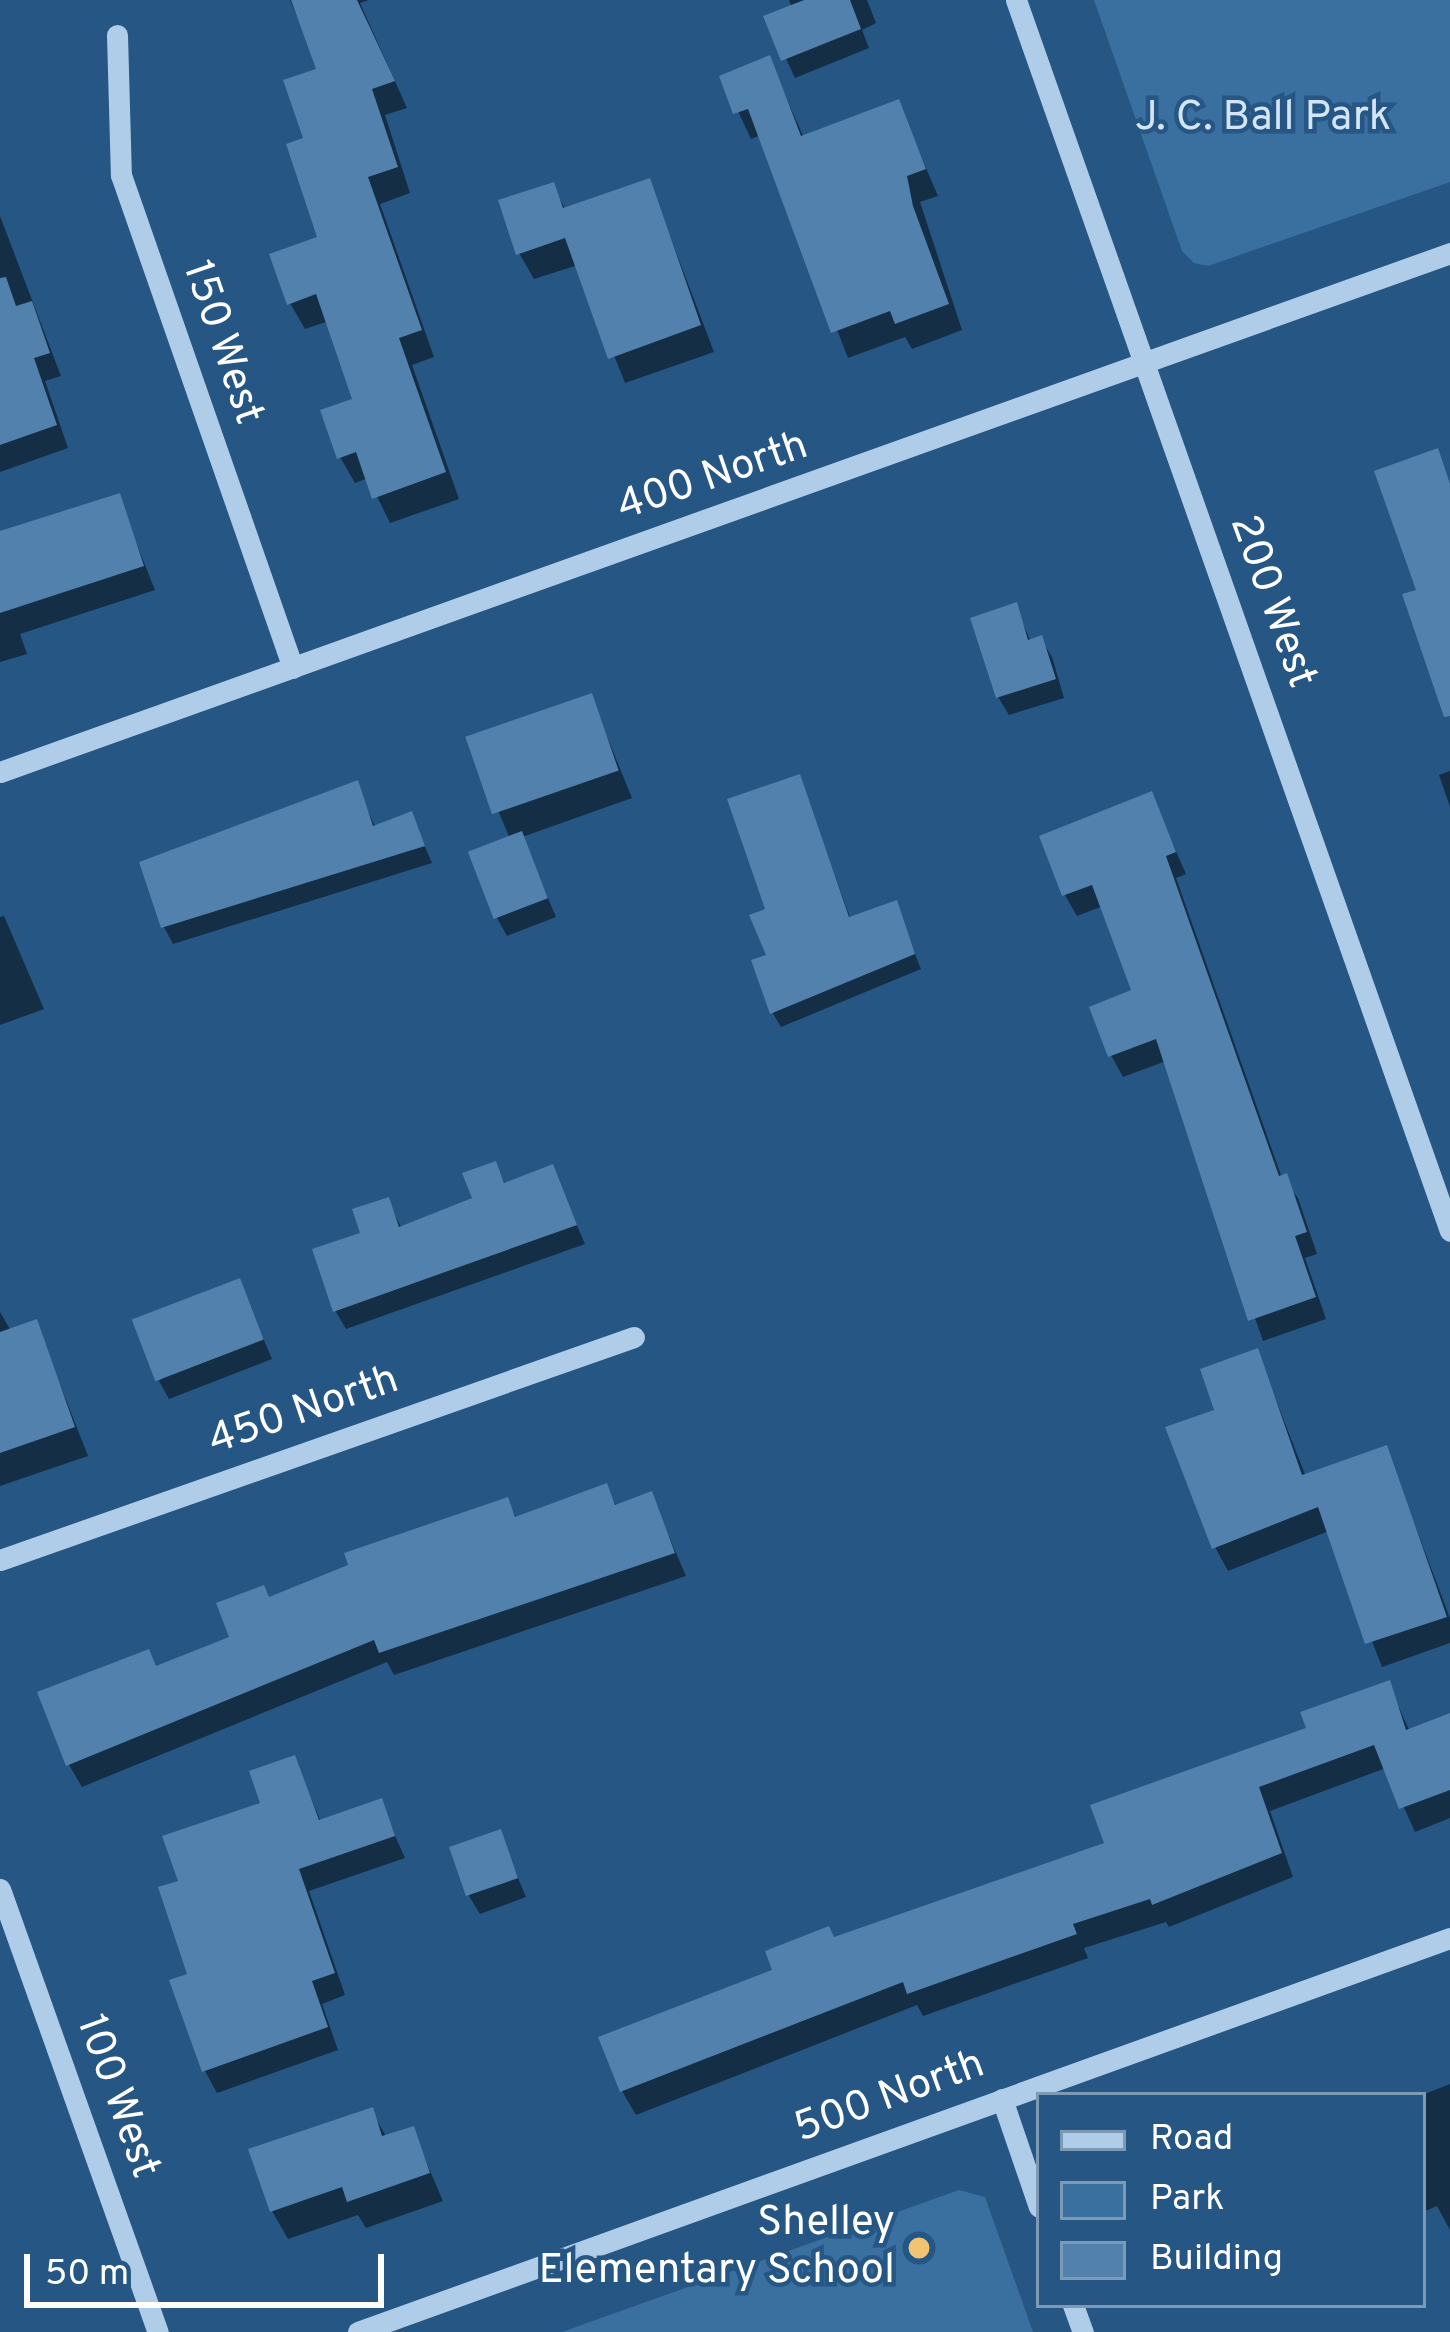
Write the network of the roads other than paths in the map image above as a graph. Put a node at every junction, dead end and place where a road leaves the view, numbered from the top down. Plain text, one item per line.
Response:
1 (1016, 0) edge
2 (116, 35) dead end
3 (1450, 253) edge
4 (1145, 364) junction
5 (293, 668) junction
6 (0, 772) edge
7 (1450, 1231) edge
8 (634, 1336) dead end
9 (0, 1560) edge
10 (0, 1889) edge
11 (1450, 1939) edge
12 (1002, 2099) junction
13 (1036, 2198) edge
14 (158, 2332) edge
15 (358, 2332) edge

1 - 4 street, 200 West
2 - 5 street, 150 West
3 - 4 street, 400 North
4 - 5 street, 400 North
4 - 7 street, 200 West
5 - 6 street, 400 North
8 - 9 street, 450 North
10 - 14 street, 100 West
11 - 12 street, 500 North
12 - 13 street
12 - 15 street, 500 North

